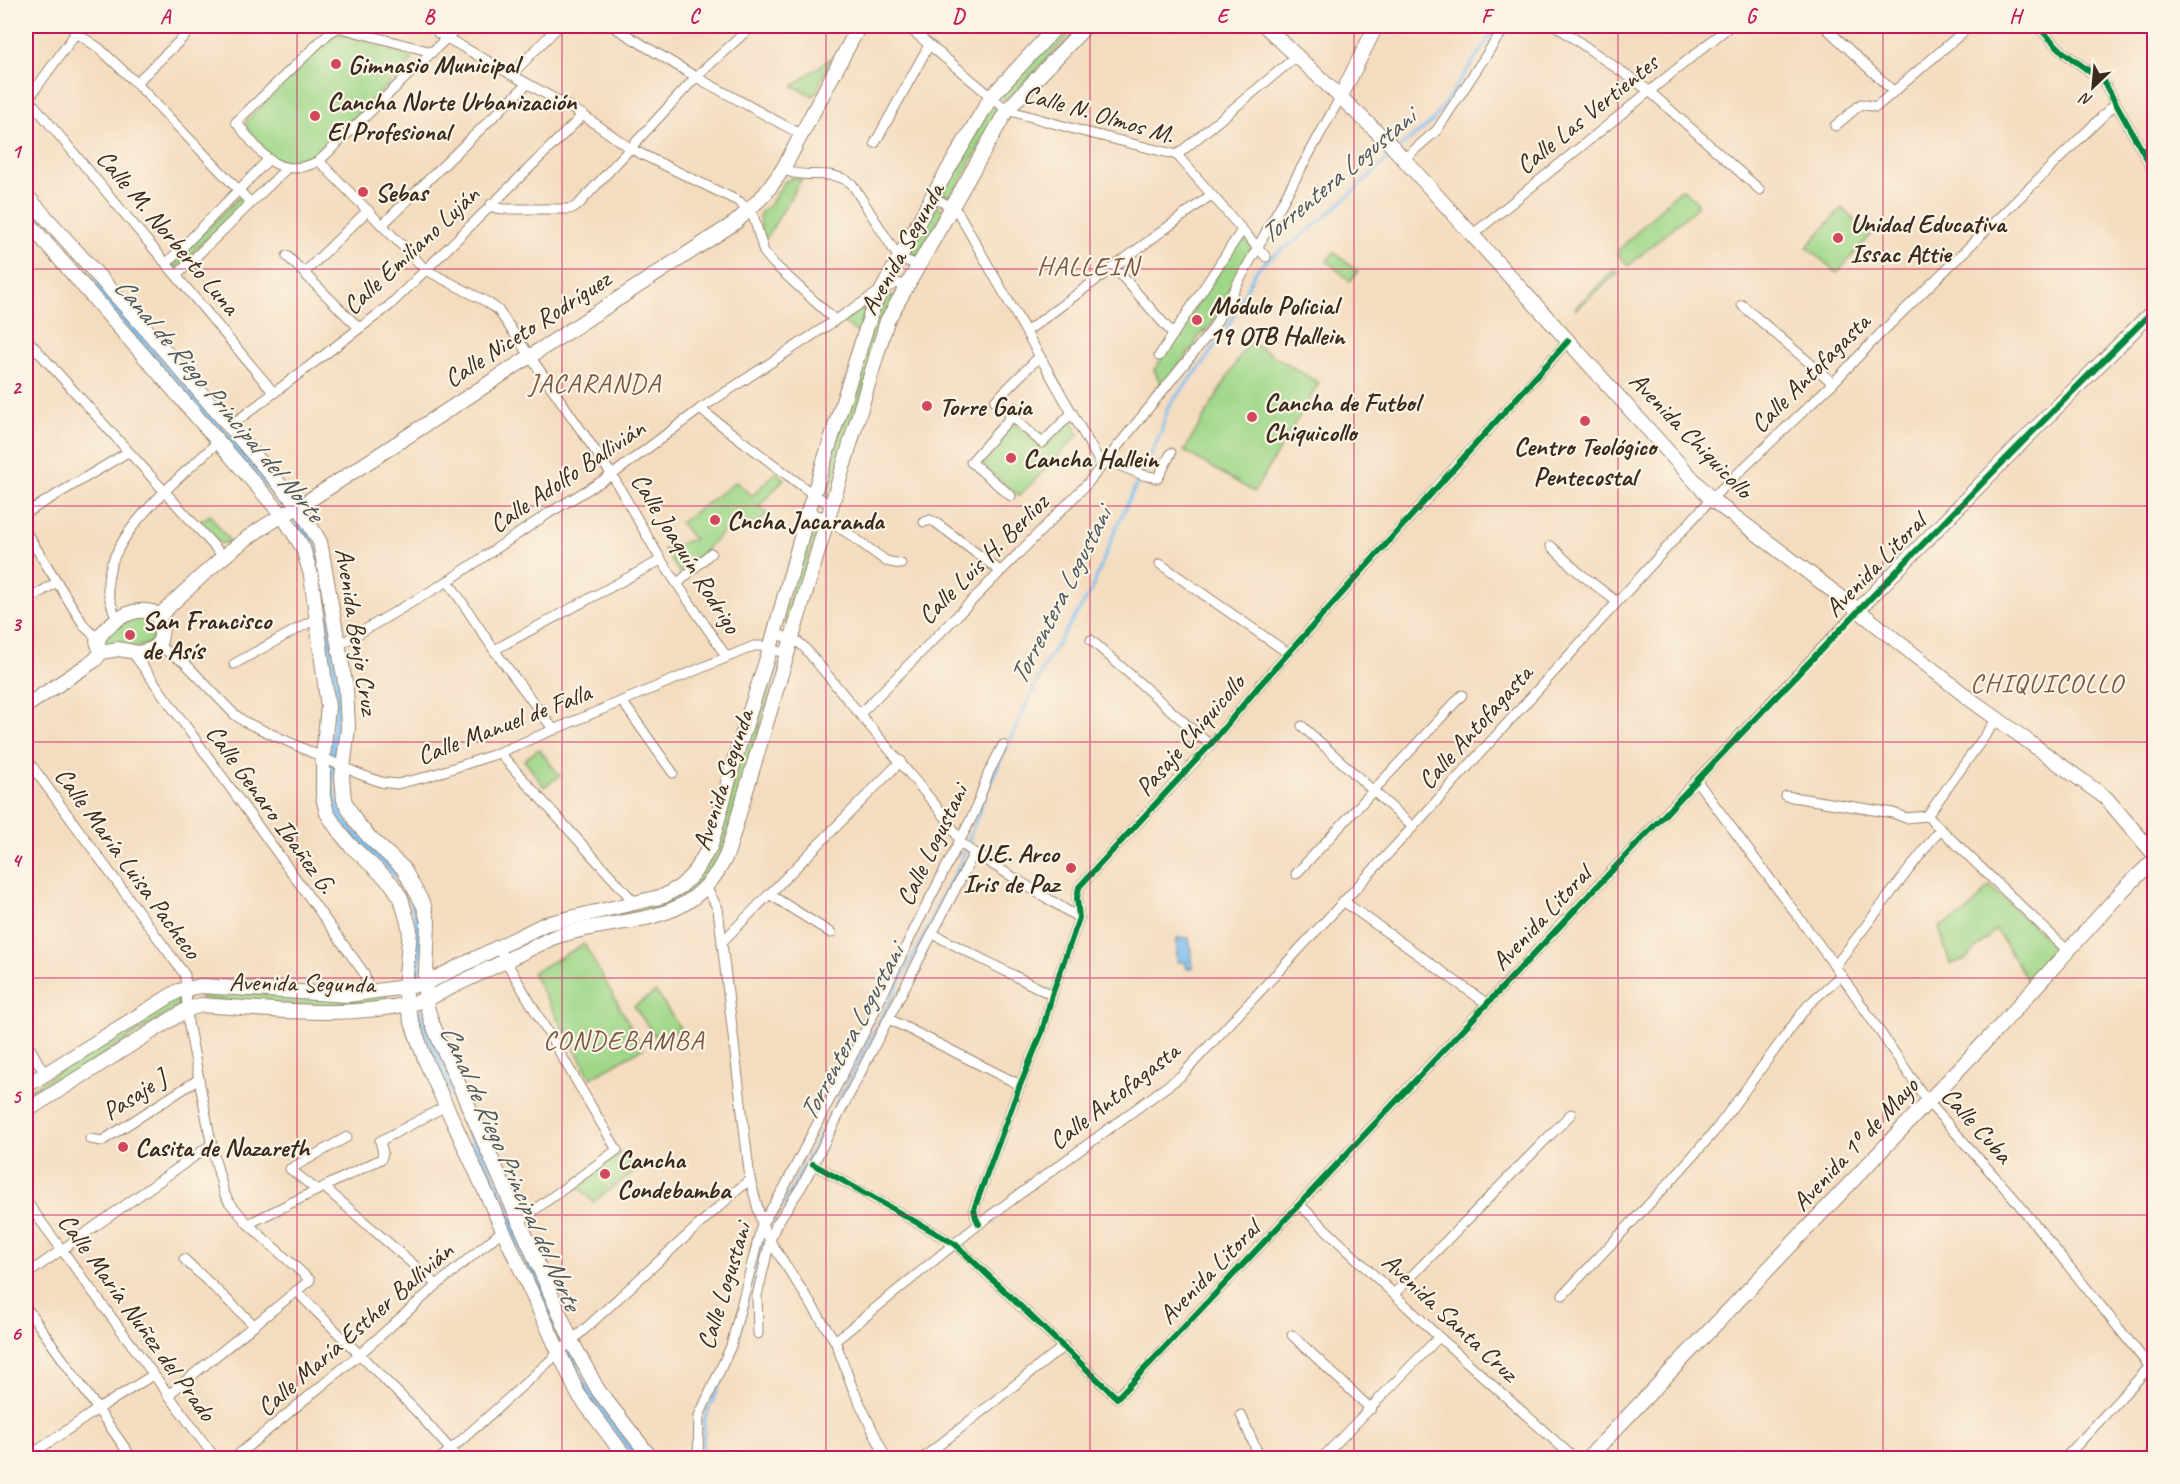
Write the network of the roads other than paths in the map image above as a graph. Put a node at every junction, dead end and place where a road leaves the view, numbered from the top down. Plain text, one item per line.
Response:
1 (195, 26) edge
2 (459, 26) edge
3 (559, 26) edge
4 (612, 26) edge
5 (752, 26) edge
6 (860, 26) edge
7 (907, 26) edge
8 (1057, 26) edge
9 (1086, 26) edge
10 (1265, 26) edge
11 (1376, 26) edge
12 (1508, 26) edge
13 (1556, 26) edge
14 (1730, 26) edge
15 (1824, 26) edge
16 (1970, 26) edge
17 (2037, 26) edge
18 (341, 27) edge
19 (76, 28) edge
20 (439, 29) edge
21 (447, 38) junction
22 (929, 45) junction
23 (432, 52) junction
24 (1297, 56) junction
25 (511, 75) junction
26 (696, 77) junction
27 (136, 83) junction
28 (527, 84) junction
29 (1648, 90) junction
30 (1893, 91) junction
31 (1341, 96) junction
32 (991, 97) junction
33 (27, 100) edge
34 (2115, 104) junction
35 (1007, 110) junction
36 (583, 115) junction
37 (1835, 126) dead end
38 (802, 135) junction
39 (875, 143) dead end
40 (631, 149) junction
41 (1399, 154) junction
42 (1177, 155) junction
43 (268, 160) junction
44 (320, 161) junction
45 (286, 169) junction
46 (783, 169) junction
47 (2154, 172) edge
48 (238, 190) junction
49 (1760, 190) dead end
50 (26, 195) edge
51 (1211, 195) junction
52 (932, 197) junction
53 (251, 203) junction
54 (491, 204) junction
55 (952, 207) junction
56 (368, 210) junction
57 (748, 211) junction
58 (26, 220) edge
59 (382, 225) junction
60 (1242, 230) junction
61 (1473, 235) junction
62 (1257, 246) junction
63 (287, 256) dead end
64 (1266, 257) dead end
65 (898, 258) junction
66 (167, 263) junction
67 (918, 265) junction
68 (1114, 267) junction
69 (426, 270) junction
70 (304, 273) junction
71 (177, 275) junction
72 (906, 286) junction
73 (883, 289) junction
74 (1742, 305) dead end
75 (2154, 310) edge
76 (835, 320) junction
77 (359, 328) junction
78 (1027, 331) junction
79 (1173, 334) junction
80 (26, 338) edge
81 (1568, 341) junction
82 (529, 356) junction
83 (1159, 356) dead end
84 (1039, 357) junction
85 (1833, 383) junction
86 (274, 393) junction
87 (700, 409) junction
88 (1072, 413) junction
89 (1011, 417) junction
90 (230, 426) junction
91 (218, 442) junction
92 (128, 452) junction
93 (1170, 453) dead end
94 (1104, 463) junction
95 (612, 475) junction
96 (165, 492) junction
97 (814, 495) junction
98 (1011, 496) dead end
99 (1711, 498) junction
100 (291, 511) junction
101 (808, 512) junction
102 (829, 512) junction
103 (26, 513) edge
104 (924, 522) dead end
105 (26, 532) edge
106 (1551, 546) dead end
107 (711, 552) dead end
108 (223, 556) junction
109 (662, 560) junction
110 (902, 564) dead end
111 (1160, 564) dead end
112 (1000, 571) junction
113 (448, 581) junction
114 (57, 582) junction
115 (677, 584) junction
116 (26, 601) edge
117 (1617, 602) junction
118 (1858, 610) junction
119 (158, 617) junction
120 (317, 618) junction
121 (117, 621) junction
122 (774, 633) junction
123 (791, 639) junction
124 (1090, 640) dead end
125 (99, 645) junction
126 (157, 645) junction
127 (339, 645) junction
128 (770, 649) junction
129 (494, 650) junction
130 (132, 653) junction
131 (1288, 653) junction
132 (787, 654) junction
133 (726, 656) junction
134 (234, 664) dead end
135 (1462, 695) dead end
136 (622, 701) junction
137 (26, 706) edge
138 (860, 714) junction
139 (1997, 719) junction
140 (1302, 726) dead end
141 (554, 730) junction
142 (1003, 745) dead end
143 (1210, 745) junction
144 (501, 752) junction
145 (26, 758) edge
146 (333, 761) junction
147 (901, 761) junction
148 (673, 773) dead end
149 (1696, 780) junction
150 (1373, 791) junction
151 (1785, 796) dead end
152 (1927, 816) junction
153 (1413, 827) junction
154 (1940, 829) junction
155 (966, 847) junction
156 (2154, 855) edge
157 (2154, 860) edge
158 (1296, 874) dead end
159 (706, 887) junction
160 (769, 894) junction
161 (1343, 901) junction
162 (635, 903) junction
163 (1079, 918) junction
164 (831, 933) dead end
165 (933, 934) junction
166 (722, 942) junction
167 (497, 946) junction
168 (2068, 951) junction
169 (506, 961) junction
170 (1835, 966) junction
171 (1840, 976) junction
172 (426, 983) junction
173 (405, 987) junction
174 (187, 988) junction
175 (369, 992) junction
176 (1052, 995) junction
177 (425, 1000) junction
178 (1486, 1003) junction
179 (407, 1005) junction
180 (186, 1010) junction
181 (889, 1019) junction
182 (26, 1041) edge
183 (44, 1074) junction
184 (199, 1079) junction
185 (1020, 1085) junction
186 (26, 1086) edge
187 (1928, 1102) junction
188 (446, 1106) junction
189 (26, 1111) edge
190 (1571, 1114) dead end
191 (347, 1137) dead end
192 (90, 1139) dead end
193 (212, 1144) junction
194 (813, 1164) junction
195 (750, 1179) junction
196 (320, 1189) junction
197 (26, 1201) edge
198 (1300, 1205) junction
199 (519, 1221) junction
200 (248, 1224) junction
201 (762, 1224) junction
202 (980, 1224) junction
203 (502, 1231) junction
204 (770, 1242) junction
205 (955, 1244) junction
206 (60, 1250) junction
207 (184, 1259) dead end
208 (26, 1275) edge
209 (437, 1285) junction
210 (296, 1291) junction
211 (1395, 1293) junction
212 (1563, 1295) dead end
213 (26, 1307) edge
214 (254, 1325) junction
215 (758, 1334) dead end
216 (1292, 1335) dead end
217 (1439, 1337) junction
218 (835, 1341) junction
219 (572, 1342) junction
220 (1064, 1346) junction
221 (559, 1353) junction
222 (360, 1354) junction
223 (2153, 1367) edge
224 (153, 1375) junction
225 (168, 1395) junction
226 (98, 1409) junction
227 (1371, 1409) junction
228 (1241, 1415) dead end
229 (451, 1450) junction
230 (26, 1458) edge
231 (132, 1458) edge
232 (216, 1458) edge
233 (234, 1458) edge
234 (441, 1458) edge
235 (458, 1458) edge
236 (626, 1458) edge
237 (651, 1458) edge
238 (698, 1458) edge
239 (886, 1458) edge
240 (923, 1458) edge
241 (1260, 1458) edge
242 (1322, 1458) edge
243 (1574, 1458) edge
244 (1588, 1458) edge
245 (2065, 1458) edge

1 - 27 street
2 - 21 street
3 - 25 street
4 - 26 street
5 - 26 street
6 - 38 main road, Calle Niceto Rodríguez
7 - 22 street, Calle N. Olmos M.
8 - 32 main road, Avenida Segunda
9 - 35 main road, Avenida Segunda
10 - 24 main road, Avenida Chiquicollo
11 - 31 main road
12 - 41 street
13 - 29 street
14 - 29 street, Calle Las Vertientes
15 - 30 street
16 - 30 street
17 - 34 street
18 - 23 street
18 - 43 street
19 - 27 street
19 - 33 street
20 - 21 street
20 - 23 street
21 - 23 street
21 - 25 street
22 - 32 street, Calle N. Olmos M.
22 - 39 street
23 - 44 street
24 - 31 main road, Avenida Chiquicollo
24 - 42 street
25 - 28 street
26 - 38 street
26 - 40 street
27 - 48 street
28 - 36 street
28 - 59 street
29 - 49 street
29 - 61 street, Calle Las Vertientes
30 - 37 street
31 - 41 main road, Avenida Chiquicollo
31 - 62 street, Calle Luis H. Berlioz
32 - 35 street, Calle N. Olmos M.
32 - 52 main road, Avenida Segunda
33 - 66 street, Calle M. Norberto Luna
34 - 47 street
34 - 85 street, Calle Antofagasta
35 - 42 street, Calle N. Olmos M.
35 - 55 main road, Avenida Segunda
36 - 40 street
36 - 54 street, Calle Emiliano Luján
38 - 46 main road, Calle Niceto Rodríguez
40 - 54 street
40 - 57 street
41 - 61 main road, Avenida Chiquicollo
42 - 51 street, Calle N. Olmos M.
43 - 45 street
43 - 48 street
44 - 45 street
44 - 56 street, Calle Joaquín Rodrigo
45 - 53 street
46 - 57 main road, Calle Niceto Rodríguez
46 - 65 street
48 - 53 street
48 - 66 street
50 - 90 main road, Avenida Benjo Cruz
51 - 60 street, Calle N. Olmos M.
51 - 68 street
52 - 55 street
52 - 65 main road, Avenida Segunda
53 - 71 street
54 - 69 street, Calle Emiliano Luján
55 - 67 main road, Avenida Segunda
55 - 78 street
56 - 59 street, Calle Joaquín Rodrigo
56 - 70 street
57 - 76 street
57 - 82 main road, Calle Niceto Rodríguez
58 - 91 main road, Avenida Benjo Cruz
59 - 69 street, Calle Joaquín Rodrigo
60 - 62 street, Calle N. Olmos M.
60 - 79 street
61 - 81 main road, Avenida Chiquicollo
62 - 64 street, Calle N. Olmos M.
62 - 94 street, Calle Luis H. Berlioz
63 - 70 street
65 - 67 street
65 - 73 main road, Avenida Segunda
66 - 71 street, Calle M. Norberto Luna
67 - 72 main road, Avenida Segunda
68 - 78 street
68 - 79 street
69 - 77 street, Calle Emiliano Luján
69 - 82 street, Calle Joaquín Rodrigo
70 - 77 street
71 - 86 street, Calle M. Norberto Luna
72 - 73 street, Calle Adolfo Ballivián
72 - 102 main road, Avenida Segunda
73 - 76 street, Calle Adolfo Ballivián
73 - 97 main road, Avenida Segunda
74 - 85 street
75 - 118 main road, Avenida Litoral
76 - 87 street, Calle Adolfo Ballivián
77 - 86 street, Calle Emiliano Luján
78 - 84 street
79 - 83 street
80 - 92 street
81 - 99 main road, Avenida Chiquicollo
81 - 131 street, Pasaje Chiquicollo
82 - 95 street, Calle Joaquín Rodrigo
82 - 100 main road, Calle Niceto Rodríguez
84 - 88 street
84 - 89 street
85 - 99 street, Calle Antofagasta
86 - 90 street, Calle Emiliano Luján
87 - 95 street, Calle Adolfo Ballivián
87 - 97 street
88 - 89 street
88 - 94 street
89 - 98 street
90 - 100 main road, Avenida Benjo Cruz
91 - 96 street
91 - 100 main road, Avenida Benjo Cruz
92 - 96 street
92 - 103 street
93 - 94 street
94 - 112 street, Calle Luis H. Berlioz
95 - 109 street, Calle Joaquín Rodrigo
95 - 113 street, Calle Adolfo Ballivián
96 - 108 street
96 - 121 street
97 - 101 main road, Avenida Segunda
97 - 102 street
99 - 117 street, Calle Antofagasta
99 - 118 main road, Avenida Chiquicollo
100 - 108 main road, Calle Niceto Rodríguez
100 - 120 main road, Avenida Benjo Cruz
100 - 127 main road, Avenida Benjo Cruz
101 - 102 street
101 - 122 main road, Avenida Segunda
102 - 110 street
102 - 123 main road, Avenida Segunda
104 - 112 street
105 - 114 street
106 - 117 street
107 - 115 street
108 - 119 main road, Calle Niceto Rodríguez
109 - 115 street, Calle Joaquín Rodrigo
109 - 129 street
111 - 131 street
112 - 138 street, Calle Luis H. Berlioz
113 - 127 street, Calle Adolfo Ballivián
113 - 129 street
114 - 116 street
114 - 125 street
115 - 133 street, Calle Joaquín Rodrigo
117 - 153 street, Calle Antofagasta
118 - 139 main road, Avenida Chiquicollo
118 - 149 street, Avenida Litoral
119 - 121 main road
119 - 126 main road
120 - 134 street
120 - 146 main road, Avenida Benjo Cruz
121 - 125 main road
122 - 123 street, Calle Joaquín Rodrigo
122 - 128 main road, Avenida Segunda
123 - 132 main road, Avenida Segunda
123 - 138 street, Calle Joaquín Rodrigo
124 - 143 street
125 - 130 main road
125 - 137 main road
126 - 130 main road
126 - 146 street, Calle Manuel de Falla
127 - 146 main road, Avenida Benjo Cruz
128 - 132 street, Calle Manuel de Falla
128 - 133 street, Calle Manuel de Falla
128 - 162 main road, Avenida Segunda
129 - 141 street
130 - 175 street, Calle Genaro Ibañez G.
131 - 143 street, Pasaje Chiquicollo
132 - 159 main road, Avenida Segunda
133 - 136 street, Calle Manuel de Falla
135 - 150 street
136 - 141 street, Calle Manuel de Falla
136 - 148 street
138 - 147 street, Calle Joaquín Rodrigo
139 - 152 street
139 - 156 main road, Avenida Chiquicollo
140 - 150 street
141 - 144 street, Calle Manuel de Falla
142 - 155 street, Calle Logustani
143 - 163 street, Pasaje Chiquicollo
144 - 146 street, Calle Manuel de Falla
144 - 162 street
145 - 174 street, Calle María Luisa Pacheco
146 - 172 main road, Avenida Benjo Cruz
146 - 173 main road, Avenida Benjo Cruz
147 - 155 street, Calle Joaquín Rodrigo
147 - 160 street
149 - 170 street, Calle Cuba
149 - 178 street, Avenida Litoral
150 - 153 street
150 - 158 street
151 - 152 street
152 - 154 street
153 - 161 street, Calle Antofagasta
154 - 168 street
154 - 170 street
155 - 163 street, Calle Joaquín Rodrigo
155 - 165 street, Calle Logustani
155 - 201 street, Calle Logustani
157 - 168 main road, Avenida 1º de Mayo
159 - 166 street
159 - 169 main road, Avenida Segunda
160 - 164 street
160 - 166 street
161 - 178 street
161 - 202 street, Calle Antofagasta
162 - 167 main road, Avenida Segunda
163 - 176 street, Pasaje Chiquicollo
165 - 176 street
165 - 181 street, Calle Logustani
166 - 195 street
167 - 169 street
167 - 172 main road, Avenida Segunda
168 - 187 main road, Avenida 1º de Mayo
169 - 177 main road, Avenida Segunda
169 - 199 street
170 - 171 street, Calle Cuba
171 - 187 street, Calle Cuba
171 - 212 street
172 - 173 main road, Avenida Segunda
172 - 177 main road, Avenida Benjo Cruz
173 - 175 main road, Avenida Segunda
173 - 179 main road, Avenida Benjo Cruz
174 - 175 main road, Avenida Segunda
174 - 180 street, Calle María Luisa Pacheco
174 - 183 main road, Avenida Segunda
176 - 185 street, Pasaje Chiquicollo
177 - 179 main road, Avenida Segunda
177 - 199 main road, Avenida Benjo Cruz
178 - 198 street, Avenida Litoral
179 - 180 main road, Avenida Segunda
179 - 188 main road, Avenida Benjo Cruz
180 - 184 street, Calle María Luisa Pacheco
180 - 189 main road, Avenida Segunda
181 - 185 street
181 - 194 street, Calle Logustani
182 - 183 street
183 - 186 main road, Avenida Segunda
184 - 192 street, Pasaje J
184 - 193 street, Calle María Luisa Pacheco
185 - 202 street, Pasaje Chiquicollo
187 - 223 street, Calle Cuba
187 - 244 main road, Avenida 1º de Mayo
188 - 196 street
188 - 203 main road, Avenida Benjo Cruz
190 - 211 street
191 - 196 street
193 - 200 street, Calle María Luisa Pacheco
193 - 206 street
194 - 204 street, Calle Logustani
194 - 205 street, Avenida Litoral
195 - 201 street
195 - 219 street
196 - 200 street
196 - 209 street
197 - 206 street, Calle María Nuñez del Prado
198 - 211 street, Avenida Santa Cruz
198 - 220 street, Avenida Litoral
199 - 219 main road, Avenida Benjo Cruz
200 - 210 street, Calle María Luisa Pacheco
201 - 204 street
201 - 238 street, Calle Logustani
202 - 205 street, Calle Antofagasta
203 - 209 street, Calle María Esther Ballivián
203 - 221 main road, Avenida Benjo Cruz
204 - 215 street, Calle Logustani
204 - 218 street
205 - 218 street, Calle Antofagasta
205 - 220 street, Avenida Litoral
206 - 208 street
206 - 224 street, Calle María Nuñez del Prado
207 - 214 street
209 - 222 street, Calle María Esther Ballivián
210 - 214 street
210 - 222 street
211 - 217 street, Avenida Santa Cruz
213 - 226 street
214 - 225 street
216 - 227 street
217 - 227 street
217 - 243 street, Avenida Santa Cruz
218 - 239 street
219 - 221 street
219 - 237 main road, Avenida Benjo Cruz
220 - 240 street
221 - 229 street
221 - 236 main road, Avenida Benjo Cruz
222 - 229 street
222 - 233 street, Calle María Esther Ballivián
223 - 245 street
224 - 225 street, Calle María Nuñez del Prado
224 - 226 street
225 - 232 street, Calle María Nuñez del Prado
226 - 230 street
226 - 231 street
227 - 242 street
228 - 241 street
229 - 234 street
229 - 235 street

